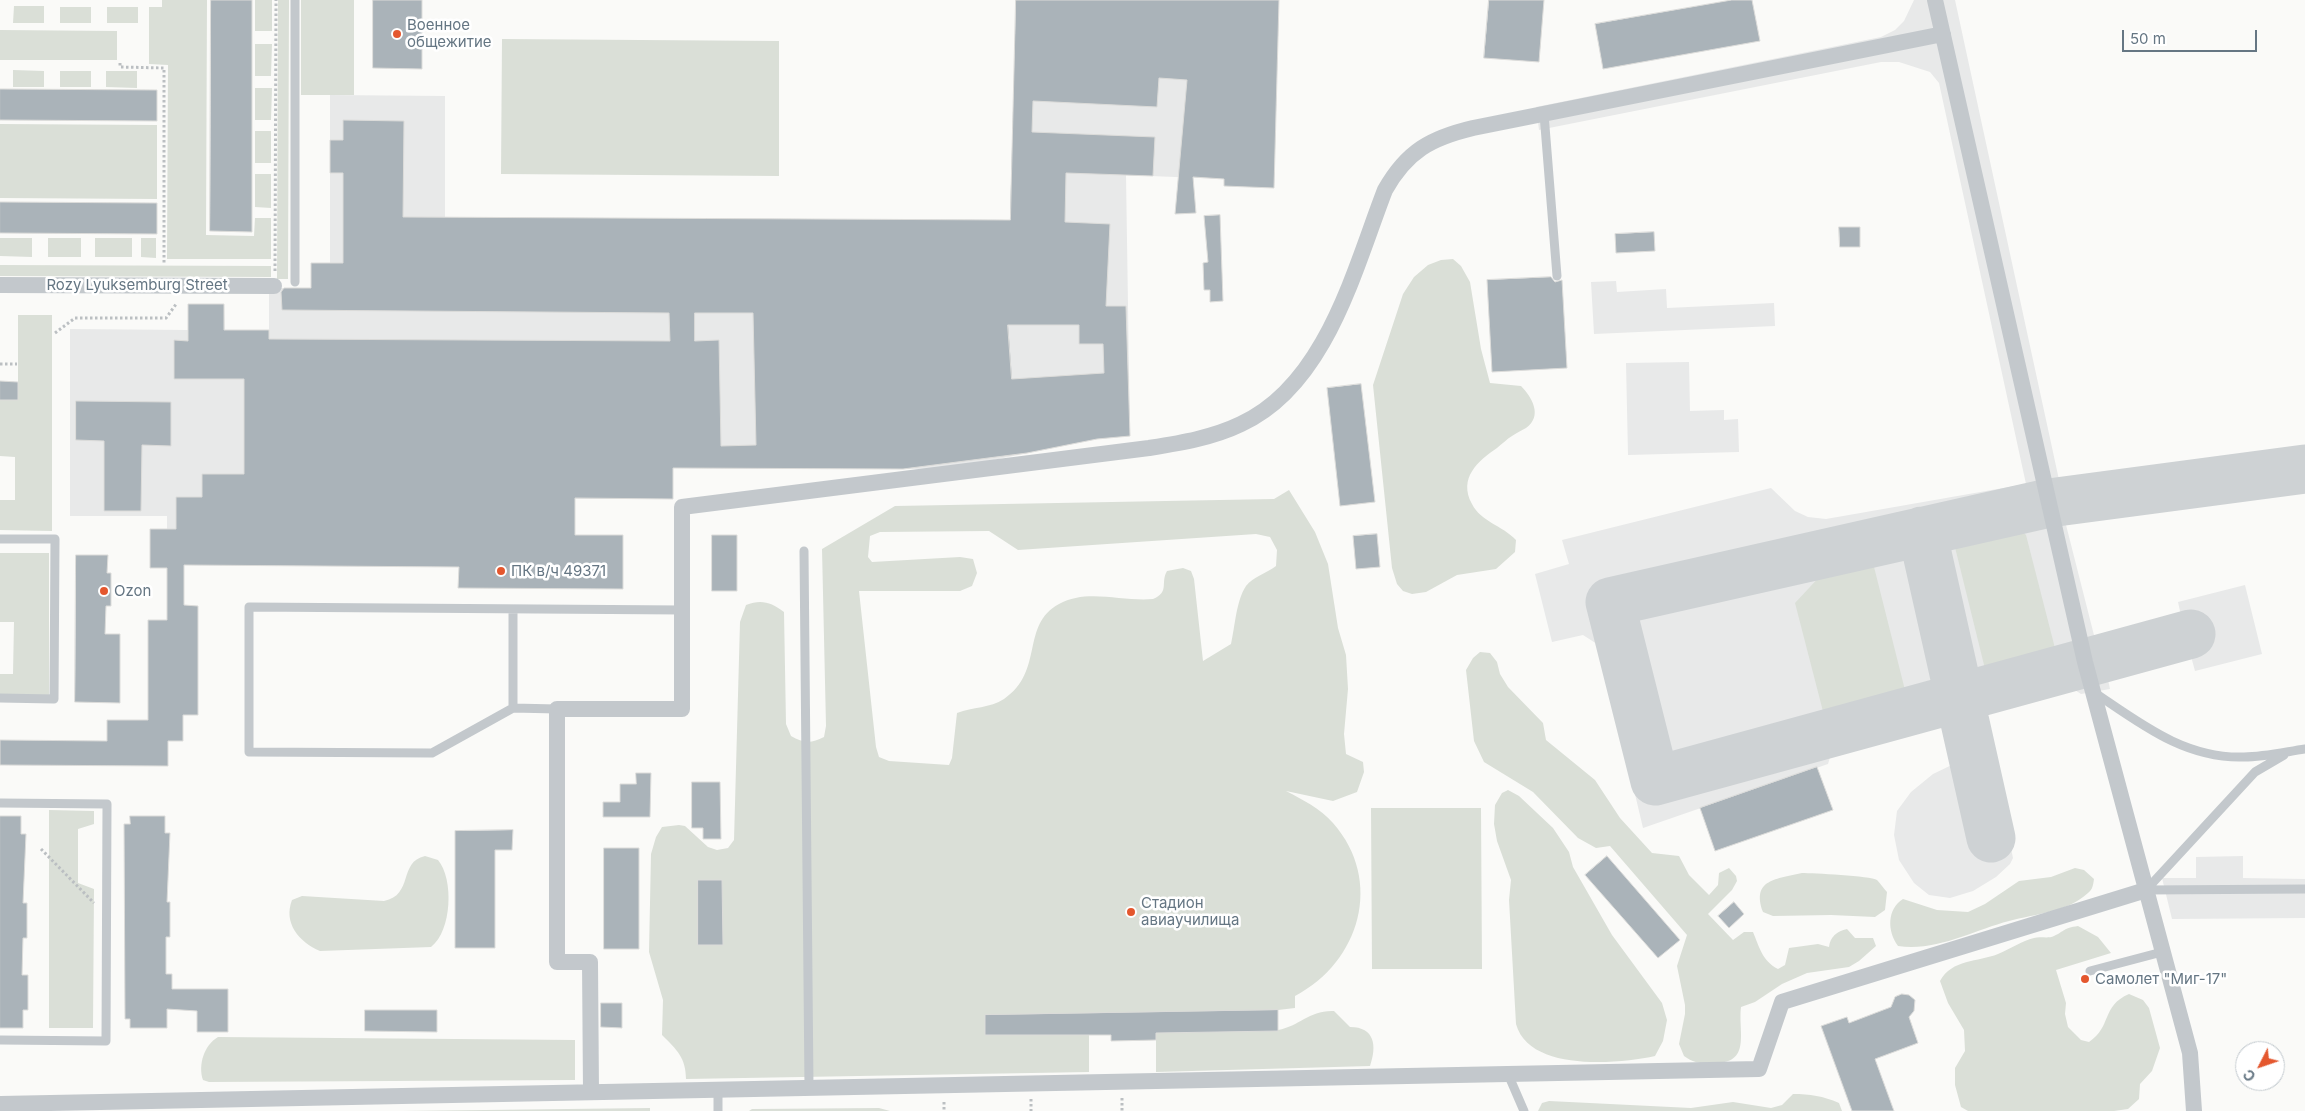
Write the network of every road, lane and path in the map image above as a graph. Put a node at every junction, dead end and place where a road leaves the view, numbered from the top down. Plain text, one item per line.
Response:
1 (276, 0) edge
2 (295, 0) edge
3 (1935, 0) edge
4 (1943, 34) junction
5 (120, 63) dead end
6 (1544, 114) junction
7 (164, 262) dead end
8 (1557, 276) dead end
9 (294, 282) dead end
10 (0, 285) edge
11 (274, 286) joint
12 (166, 318) dead end
13 (55, 333) dead end
14 (0, 364) edge
15 (18, 364) dead end
16 (0, 539) edge
17 (804, 551) dead end
18 (513, 609) junction
19 (682, 610) junction
20 (2093, 691) junction
21 (0, 698) edge
22 (513, 708) junction
23 (557, 708) junction
24 (2305, 749) edge
25 (0, 803) edge
26 (41, 849) dead end
27 (2305, 888) edge
28 (2146, 890) junction
29 (107, 916) junction
30 (2162, 952) junction
31 (2090, 971) dead end
32 (0, 1040) edge
33 (1508, 1074) junction
34 (808, 1087) junction
35 (718, 1089) junction
36 (591, 1092) junction
37 (0, 1104) edge
38 (718, 1111) edge
39 (1524, 1111) edge
40 (2194, 1111) edge

1 - 11 path
2 - 9 lane
3 - 4 street
4 - 6 street
4 - 20 street
5 - 7 path
6 - 8 lane
6 - 19 street
10 - 11 street, Rozy Lyuksemburg Street
12 - 13 path
14 - 15 path
16 - 21 lane
17 - 34 lane
18 - 19 lane
18 - 22 lane
18 - 22 lane
19 - 23 street
20 - 24 lane
20 - 28 street
22 - 23 lane
23 - 36 street
24 - 28 lane
25 - 29 lane
26 - 29 path
27 - 28 lane
28 - 30 street
28 - 33 street
29 - 32 lane
30 - 31 lane
30 - 40 street
33 - 34 street
33 - 39 lane
34 - 35 street
35 - 36 street
35 - 38 lane
36 - 37 street

